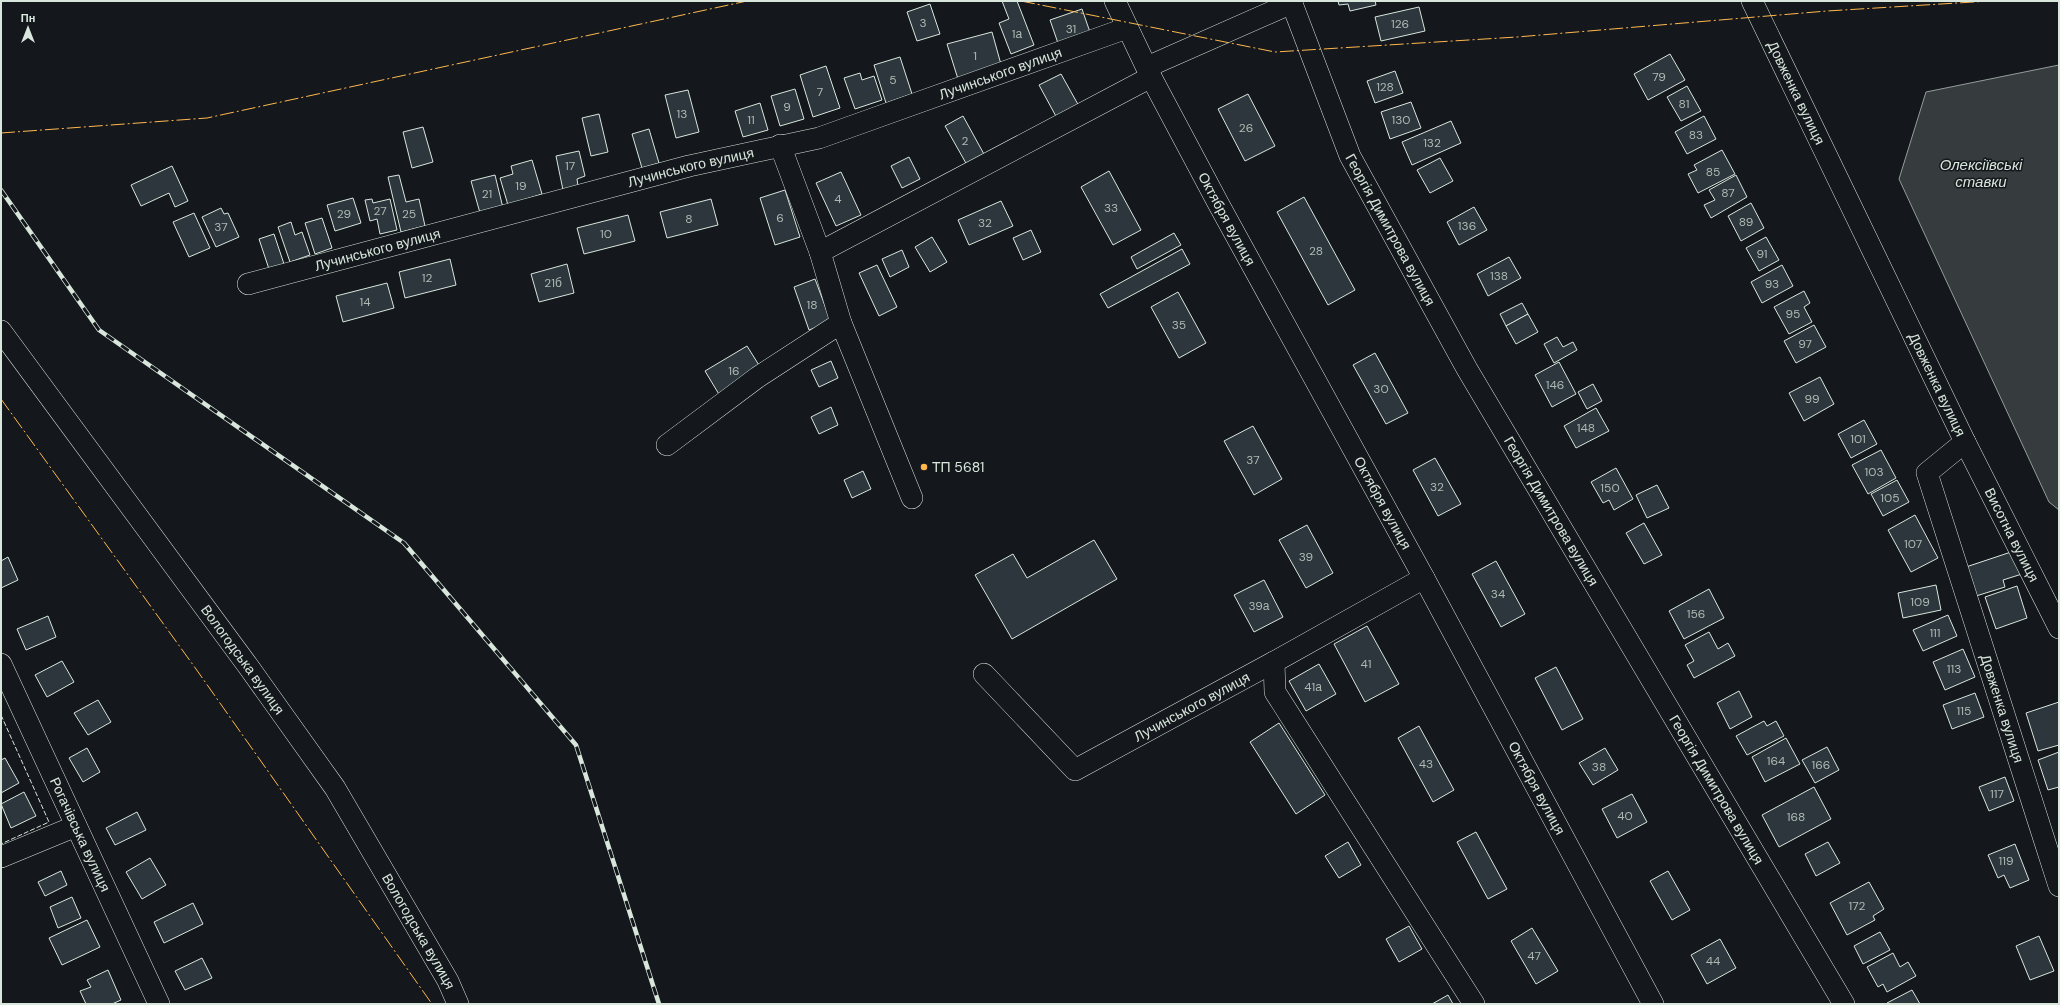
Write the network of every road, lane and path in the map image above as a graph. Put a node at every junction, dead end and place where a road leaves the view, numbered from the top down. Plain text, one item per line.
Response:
1 (1115, 1) edge
2 (1752, 1) edge
3 (1292, 2) edge
4 (1127, 28) junction
5 (1149, 72) junction
6 (780, 146) junction
7 (820, 252) junction
8 (248, 284) dead end
9 (841, 323) junction
10 (1, 332) edge
11 (1965, 442) junction
12 (667, 445) dead end
13 (912, 498) dead end
14 (1424, 578) junction
15 (2059, 628) edge
16 (1274, 662) junction
17 (1, 664) edge
18 (984, 674) dead end
19 (76, 826) junction
20 (1, 857) edge
21 (2059, 886) edge
22 (159, 1004) edge
23 (458, 1004) edge
24 (1474, 1004) edge
25 (1653, 1004) edge
26 (1844, 1004) edge

1 - 4 street, Октября вулиця
2 - 11 street, Довженка вулиця
3 - 5 street
3 - 26 street, Георгія Димитрова вулиця
4 - 5 street, Октября вулиця
4 - 6 street, Лучинського вулиця
5 - 7 street
5 - 14 street, Октября вулиця
6 - 7 street
6 - 8 street, Лучинського вулиця
7 - 9 street
9 - 12 street
9 - 13 street
10 - 23 street, Вологодська вулиця
11 - 15 street, Висотна вулиця
11 - 21 street, Довженка вулиця
14 - 16 street, Лучинського вулиця
14 - 25 street, Октября вулиця
16 - 18 street, Лучинського вулиця
16 - 24 street
17 - 19 street, Рогачівська вулиця
19 - 20 street
19 - 22 street, Рогачівська вулиця

